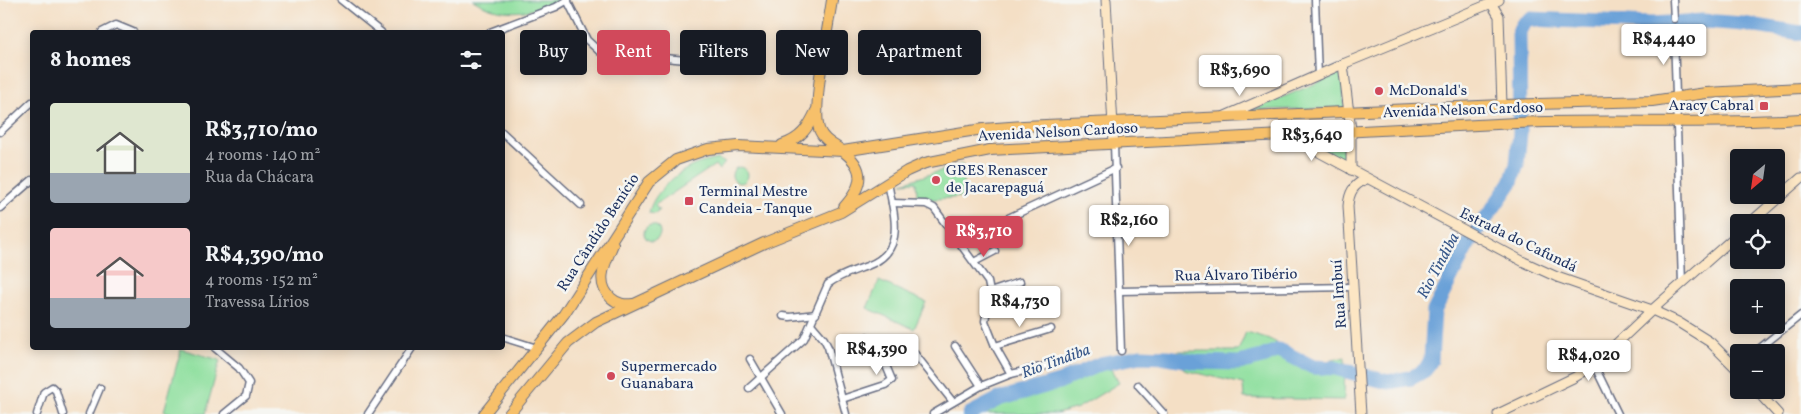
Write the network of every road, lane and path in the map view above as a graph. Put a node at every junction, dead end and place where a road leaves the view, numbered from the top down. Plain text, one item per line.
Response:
1 (341, 0) edge
2 (567, 0) edge
3 (832, 0) edge
4 (1106, 0) edge
5 (1315, 0) edge
6 (1673, 0) edge
7 (1495, 2) edge
8 (1477, 5) edge
9 (1674, 19) dead end
10 (106, 30) edge
11 (128, 30) edge
12 (379, 30) edge
13 (495, 30) edge
14 (1674, 33) dead end
15 (680, 59) edge
16 (1343, 64) junction
17 (1318, 76) junction
18 (1801, 88) edge
19 (1676, 98) junction
20 (30, 104) edge
21 (1502, 105) junction
22 (817, 110) junction
23 (1349, 112) junction
24 (1220, 118) junction
25 (1801, 119) edge
26 (1677, 121) junction
27 (1112, 123) junction
28 (1351, 130) junction
29 (0, 132) edge
30 (1282, 133) junction
31 (505, 135) edge
32 (1114, 144) junction
33 (771, 146) junction
34 (843, 151) junction
35 (1116, 168) junction
36 (1351, 170) junction
37 (1801, 178) edge
38 (1366, 179) junction
39 (30, 182) edge
40 (888, 182) junction
41 (892, 203) junction
42 (581, 205) dead end
43 (0, 208) edge
44 (840, 212) junction
45 (1760, 214) edge
46 (622, 222) junction
47 (993, 225) dead end
48 (1730, 241) edge
49 (995, 251) dead end
50 (974, 262) junction
51 (1020, 282) dead end
52 (1682, 284) junction
53 (1353, 287) junction
54 (1119, 291) junction
55 (990, 292) junction
56 (633, 304) junction
57 (1652, 310) junction
58 (816, 314) junction
59 (1801, 315) edge
60 (783, 316) dead end
61 (812, 325) junction
62 (1051, 329) dead end
63 (867, 337) dead end
64 (505, 339) edge
65 (1765, 344) edge
66 (954, 346) dead end
67 (995, 346) junction
68 (537, 348) junction
69 (911, 349) dead end
70 (217, 350) edge
71 (411, 350) edge
72 (1121, 351) dead end
73 (750, 359) dead end
74 (1730, 361) edge
75 (1054, 364) dead end
76 (1594, 365) junction
77 (1012, 374) junction
78 (762, 378) junction
79 (1138, 385) dead end
80 (981, 386) junction
81 (100, 388) dead end
82 (749, 388) dead end
83 (842, 399) junction
84 (1764, 399) edge
85 (954, 402) junction
86 (37, 414) edge
87 (63, 414) edge
88 (89, 414) edge
89 (224, 414) edge
90 (368, 414) edge
91 (484, 414) edge
92 (510, 414) edge
93 (782, 414) edge
94 (846, 414) edge
95 (933, 414) edge
96 (1164, 414) edge
97 (1361, 414) edge
98 (1498, 414) edge
99 (1618, 414) edge
100 (1778, 414) edge

1 - 12 street
2 - 13 street
2 - 15 street
3 - 22 main road
4 - 27 main road
5 - 17 street
6 - 9 street
7 - 8 main road
7 - 21 main road
8 - 16 main road
10 - 11 street
14 - 19 street
16 - 17 main road
16 - 23 main road
17 - 24 main road
18 - 19 main road, Avenida Nelson Cardoso
19 - 21 main road, Avenida Nelson Cardoso
19 - 26 street
20 - 29 street
21 - 23 main road, Avenida Nelson Cardoso
22 - 33 main road
22 - 34 main road
23 - 24 main road, Avenida Nelson Cardoso
23 - 28 main road
24 - 27 main road, Avenida Nelson Cardoso
25 - 26 main road, Avenida Nelson Cardoso
26 - 28 main road, Avenida Nelson Cardoso
26 - 52 street
27 - 32 main road
27 - 34 main road, Avenida Nelson Cardoso
28 - 30 main road, Avenida Nelson Cardoso
28 - 36 main road
30 - 32 main road, Avenida Nelson Cardoso
30 - 36 main road, Estrada do Cafundá
31 - 42 street
32 - 35 street
32 - 40 main road, Avenida Nelson Cardoso
33 - 34 main road, Rua Cândido Benício
33 - 46 main road, Rua Cândido Benício
34 - 44 main road
35 - 47 street
35 - 54 street
36 - 38 main road, Estrada do Cafundá
37 - 45 main road
38 - 53 main road, Rua Imbuí
38 - 57 main road, Estrada do Cafundá
39 - 43 street
40 - 41 street
40 - 44 main road, Avenida Nelson Cardoso
41 - 50 street
41 - 58 street
44 - 56 main road
46 - 56 main road
46 - 68 main road, Rua Cândido Benício
48 - 52 main road
49 - 50 street
50 - 55 street
51 - 55 street
52 - 57 main road
53 - 54 street, Rua Álvaro Tibério
53 - 97 main road, Rua Imbuí
54 - 72 street
55 - 67 street
56 - 92 main road
57 - 74 main road, Estrada do Cafundá
57 - 76 main road
58 - 60 street
58 - 61 street
59 - 65 street
61 - 78 street
61 - 83 street
62 - 67 street
63 - 83 street
64 - 68 street
66 - 80 street
67 - 77 street
68 - 91 main road, Rua Cândido Benício
69 - 85 street
70 - 89 street
71 - 90 street
73 - 78 street
75 - 77 street
76 - 98 main road
76 - 99 street
77 - 80 street
78 - 82 street
78 - 93 street
79 - 96 street
80 - 85 street
81 - 88 street
83 - 94 street
84 - 100 main road
85 - 95 street
86 - 87 street

